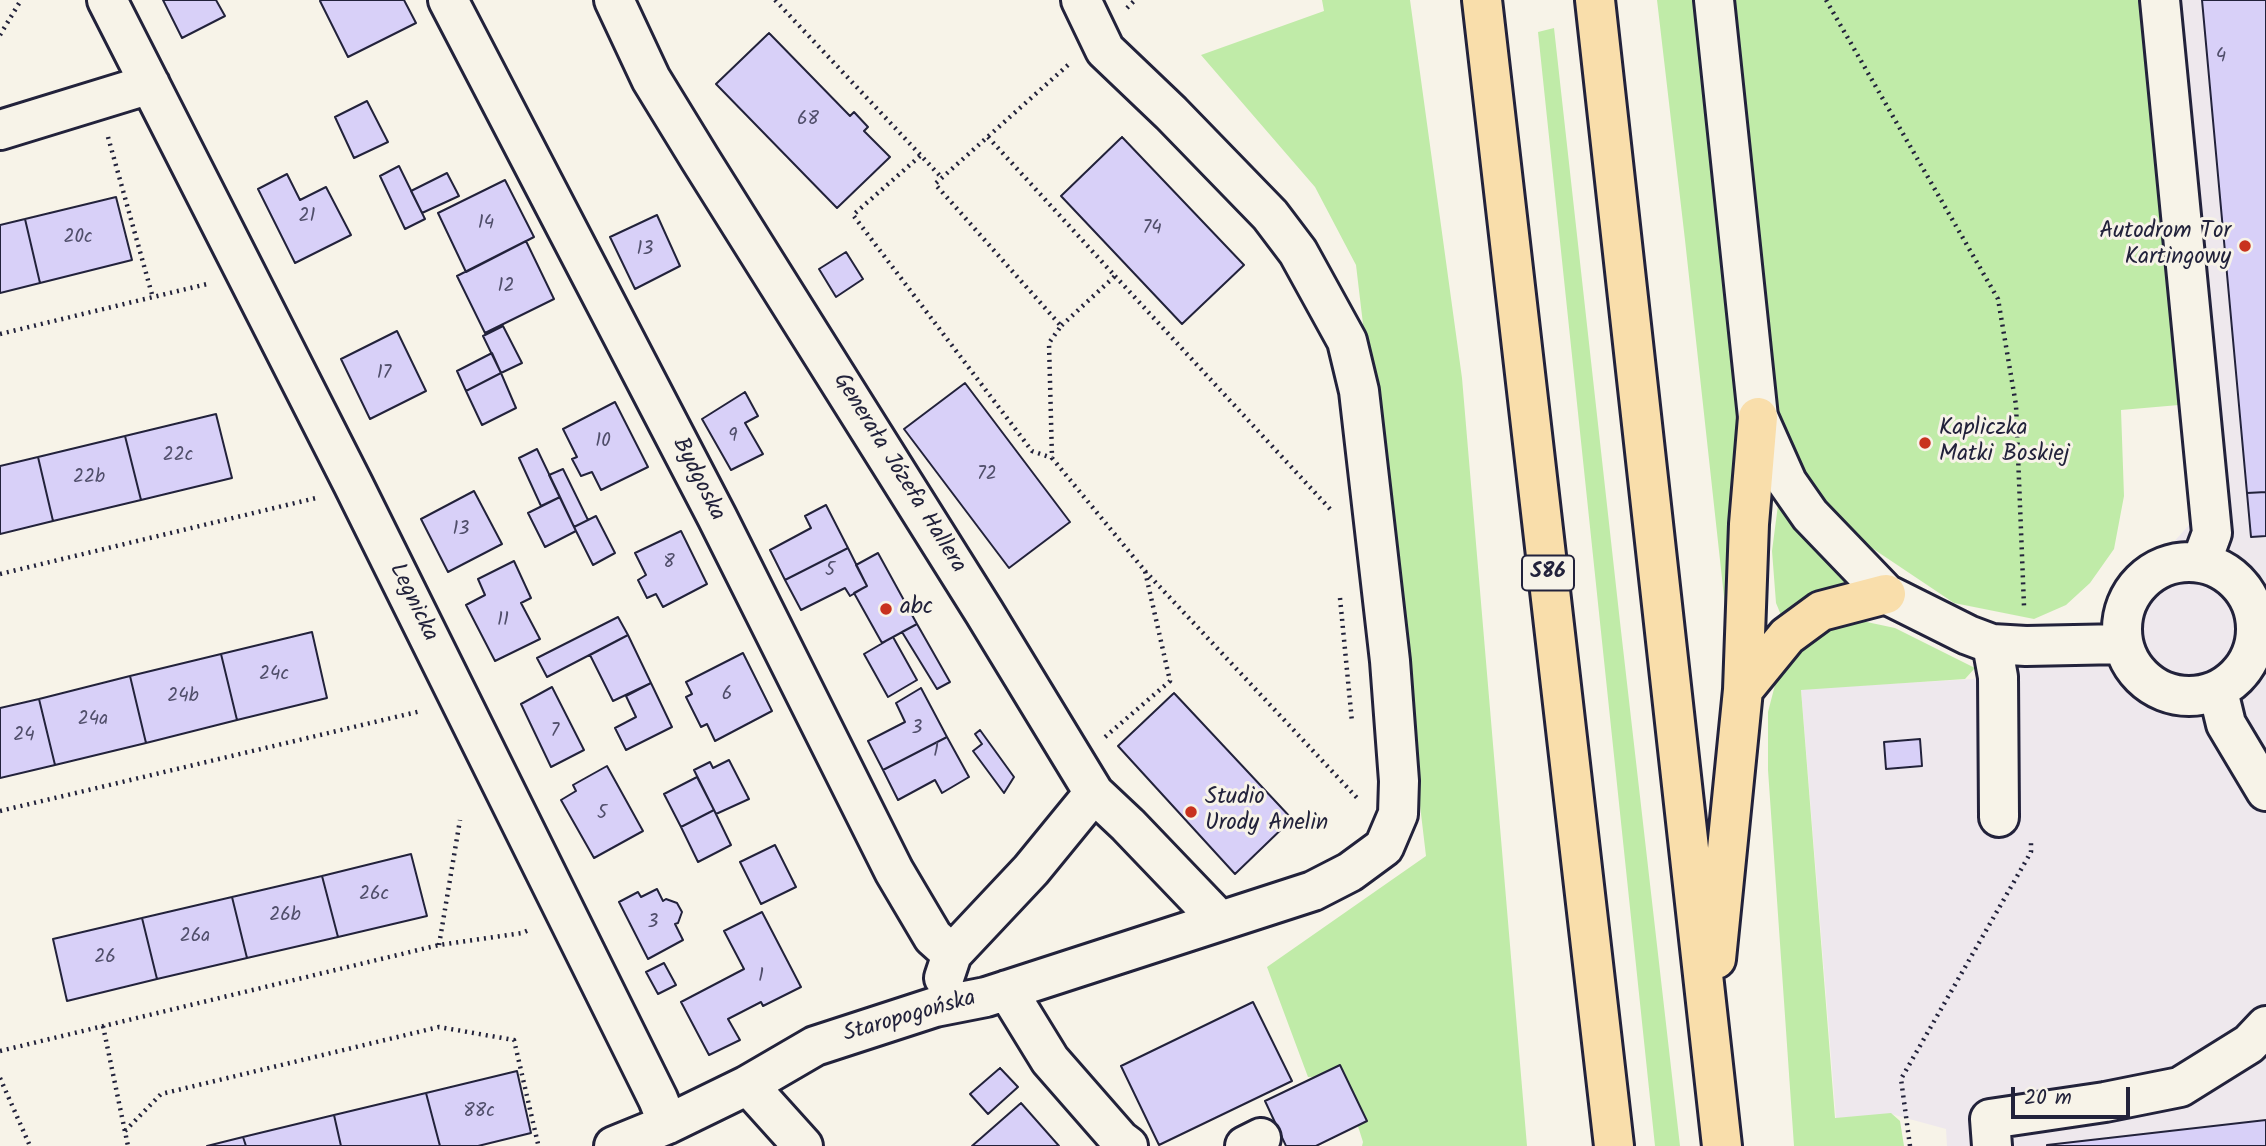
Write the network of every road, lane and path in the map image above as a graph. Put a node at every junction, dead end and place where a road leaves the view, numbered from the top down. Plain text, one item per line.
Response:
1 (21, 0) edge
2 (107, 0) edge
3 (448, 0) edge
4 (614, 0) edge
5 (775, 0) edge
6 (1081, 0) edge
7 (1135, 0) edge
8 (1482, 0) edge
9 (1595, 0) edge
10 (1714, 0) edge
11 (1826, 0) edge
12 (2160, 0) edge
13 (0, 35) edge
14 (1099, 37) junction
15 (150, 84) junction
16 (98, 100) junction
17 (0, 130) edge
18 (988, 137) junction
19 (920, 156) junction
20 (942, 178) junction
21 (246, 274) junction
22 (1115, 276) junction
23 (153, 298) junction
24 (1061, 326) junction
25 (0, 334) edge
26 (1758, 417) junction
27 (1052, 458) junction
28 (353, 484) junction
29 (1332, 524) dead end
30 (2201, 563) junction
31 (1145, 571) junction
32 (0, 574) edge
33 (1339, 593) dead end
34 (1886, 594) junction
35 (2261, 614) edge
36 (2123, 643) junction
37 (2009, 645) junction
38 (1743, 690) junction
39 (2218, 691) junction
40 (458, 696) junction
41 (1352, 731) dead end
42 (1085, 778) junction
43 (1358, 786) dead end
44 (2266, 791) edge
45 (1359, 800) junction
46 (0, 811) edge
47 (1355, 813) dead end
48 (1999, 817) dead end
49 (460, 820) dead end
50 (2031, 838) dead end
51 (566, 913) junction
52 (1219, 920) junction
53 (439, 945) junction
54 (952, 954) junction
55 (1007, 990) junction
56 (935, 1006) junction
57 (103, 1026) junction
58 (1709, 1030) junction
59 (2260, 1044) edge
60 (0, 1051) edge
61 (0, 1078) edge
62 (748, 1085) junction
63 (668, 1124) junction
64 (125, 1131) junction
65 (538, 1144) dead end
66 (30, 1146) edge
67 (128, 1146) edge
68 (614, 1146) edge
69 (803, 1146) edge
70 (1128, 1146) edge
71 (1614, 1146) edge
72 (1722, 1146) edge
73 (1910, 1146) edge
74 (1992, 1146) edge

1 - 13 path
2 - 15 street, Legnicka
3 - 54 street, Bydgoska
4 - 42 street, Generała Józefa Hallera
5 - 19 path
6 - 14 street, Staropogońska
7 - 14 path
8 - 71 highway, S86
9 - 58 highway
10 - 26 street
11 - 37 path
12 - 30 street
14 - 18 path
14 - 52 street, Staropogońska
15 - 16 street
15 - 21 street, Legnicka
16 - 17 street
16 - 23 path
18 - 20 path
18 - 22 path
19 - 20 path
19 - 27 path
20 - 24 path
21 - 23 path
21 - 28 street, Legnicka
22 - 24 path
22 - 29 path
23 - 25 path
24 - 27 path
26 - 34 street
26 - 38 highway
27 - 31 path
28 - 32 path
28 - 40 street, Legnicka
30 - 35 street
30 - 36 street
31 - 42 path
31 - 45 path
33 - 41 path
34 - 37 street
34 - 38 highway
35 - 39 street
36 - 37 street
36 - 39 street
37 - 48 street
38 - 58 highway
39 - 44 street
40 - 46 path
40 - 51 street, Legnicka
42 - 52 street, Generała Józefa Hallera
42 - 54 street
43 - 45 path
45 - 47 path
49 - 53 path
50 - 73 path
51 - 53 path
51 - 63 street, Legnicka
52 - 55 street, Staropogońska
53 - 57 path
54 - 56 street
55 - 56 street, Staropogońska
55 - 70 street
56 - 62 street, Staropogońska
57 - 60 path
57 - 64 path
58 - 72 highway
59 - 74 street
61 - 66 path
62 - 63 street, Staropogońska
62 - 69 street
63 - 68 street, Staropogońska
64 - 65 path
64 - 67 path

